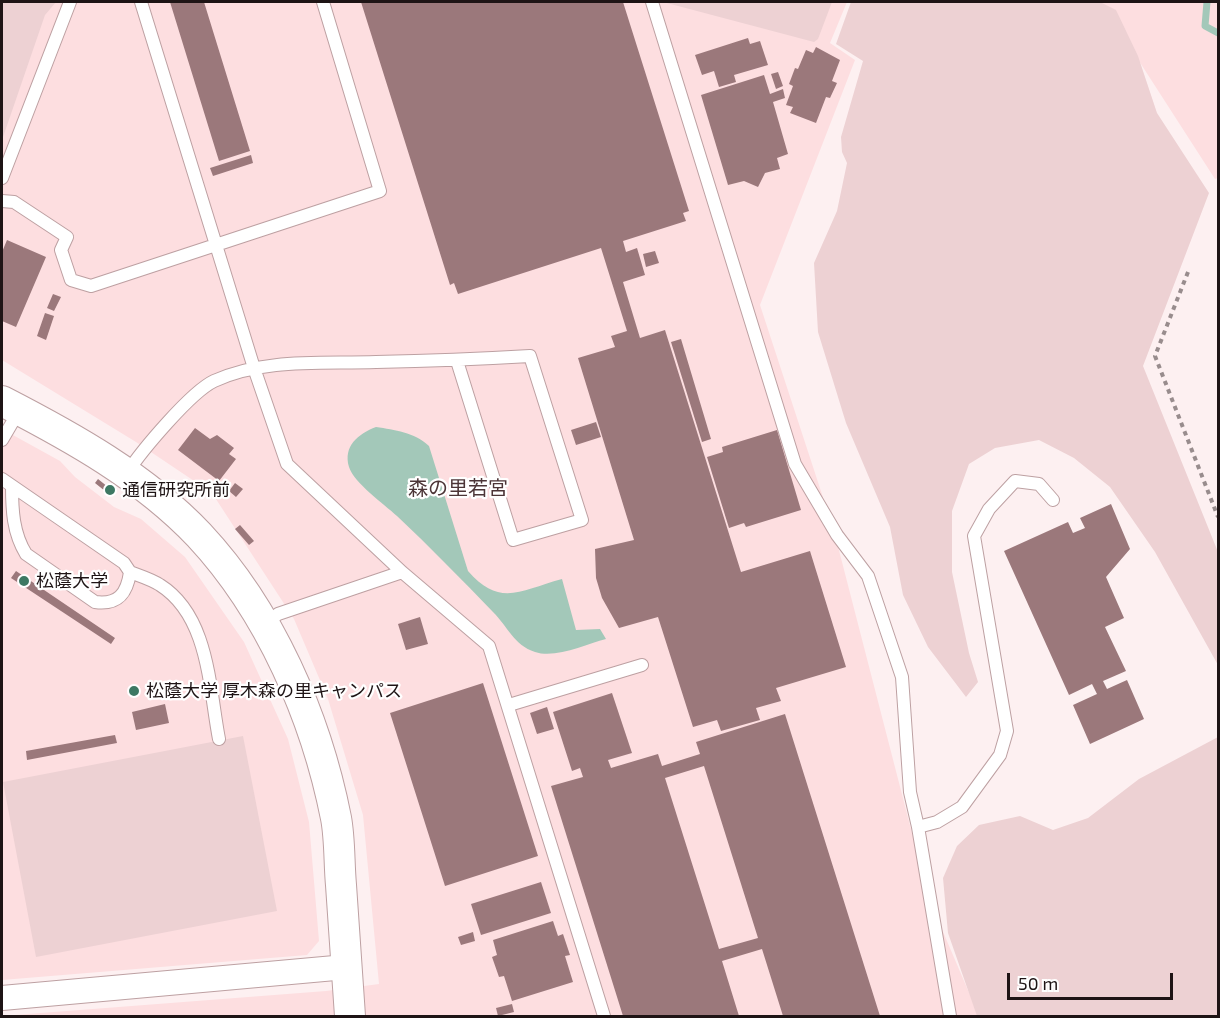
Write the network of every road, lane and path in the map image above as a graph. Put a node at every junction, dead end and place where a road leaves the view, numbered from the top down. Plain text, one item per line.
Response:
1 (70, 2) edge
2 (141, 2) edge
3 (323, 2) edge
4 (652, 2) edge
5 (2, 178) edge
6 (2, 201) edge
7 (217, 244) junction
8 (1188, 272) dead end
9 (457, 361) junction
10 (254, 369) junction
11 (11, 405) edge
12 (2, 440) edge
13 (126, 474) junction
14 (7, 482) edge
15 (1053, 500) dead end
16 (1218, 517) edge
17 (130, 572) junction
18 (402, 572) junction
19 (264, 624) junction
20 (642, 665) dead end
21 (509, 705) junction
22 (219, 739) dead end
23 (918, 827) junction
24 (346, 967) junction
25 (2, 998) edge
26 (350, 1017) edge
27 (604, 1017) edge
28 (950, 1017) edge

1 - 5 lane
2 - 7 lane
3 - 7 lane
4 - 23 lane
6 - 7 lane
7 - 10 lane
8 - 16 path
9 - 9 lane
9 - 10 lane
10 - 13 lane
10 - 18 lane
11 - 12 lane
11 - 13 street
13 - 19 street
14 - 17 lane
14 - 17 lane
15 - 23 lane
17 - 22 lane
18 - 19 lane
18 - 21 lane
19 - 24 street
20 - 21 lane
21 - 27 lane
23 - 28 lane
24 - 25 street
24 - 26 street

